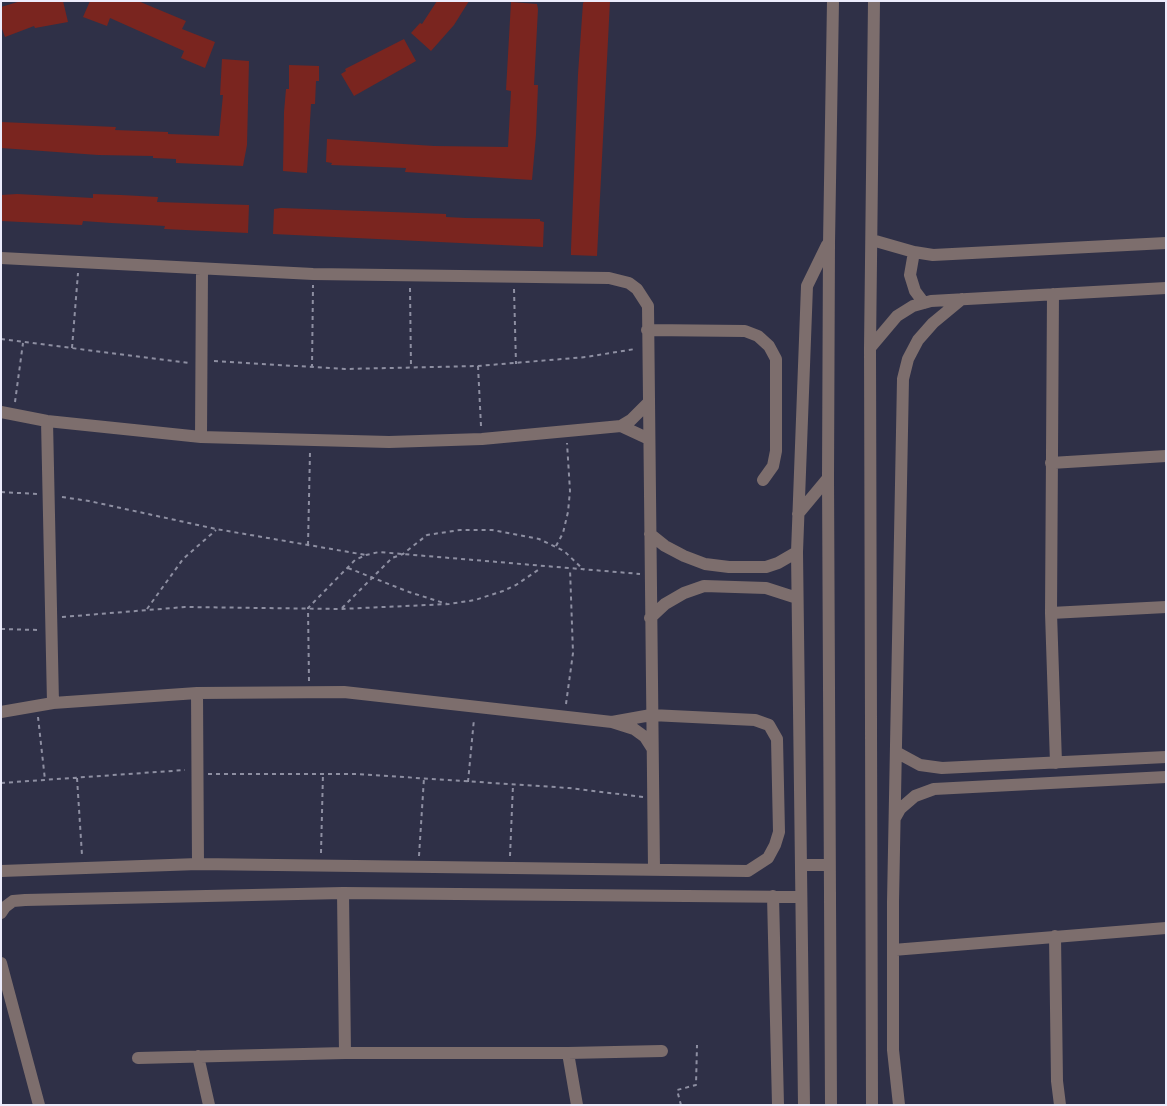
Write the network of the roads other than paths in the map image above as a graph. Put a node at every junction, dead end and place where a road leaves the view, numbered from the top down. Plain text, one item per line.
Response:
1 (833, 1) edge
2 (874, 1) edge
3 (872, 240) junction
4 (829, 242) junction
5 (1166, 243) edge
6 (914, 252) junction
7 (1, 258) edge
8 (202, 270) junction
9 (1166, 288) edge
10 (1053, 294) junction
11 (962, 299) junction
12 (924, 303) junction
13 (648, 330) junction
14 (870, 348) junction
15 (648, 403) junction
16 (7, 413) edge
17 (47, 421) junction
18 (621, 426) junction
19 (201, 437) junction
20 (648, 440) junction
21 (1166, 456) edge
22 (1052, 463) junction
23 (828, 478) junction
24 (763, 480) dead end
25 (798, 514) junction
26 (650, 534) junction
27 (797, 552) junction
28 (705, 564) junction
29 (766, 567) junction
30 (704, 586) junction
31 (766, 588) junction
32 (797, 598) junction
33 (1166, 607) edge
34 (1051, 613) junction
35 (650, 618) junction
36 (197, 693) junction
37 (53, 703) junction
38 (1, 712) edge
39 (652, 715) junction
40 (612, 722) junction
41 (652, 748) junction
42 (896, 752) junction
43 (1166, 757) edge
44 (1056, 763) junction
45 (1166, 777) edge
46 (895, 818) junction
47 (198, 864) junction
48 (801, 865) junction
49 (829, 865) junction
50 (654, 868) junction
51 (1, 871) edge
52 (343, 893) junction
53 (774, 896) junction
54 (801, 897) junction
55 (871, 902) junction
56 (893, 902) junction
57 (1, 913) edge
58 (1166, 928) edge
59 (1055, 936) junction
60 (893, 950) junction
61 (1, 963) edge
62 (662, 1051) dead end
63 (345, 1053) junction
64 (568, 1054) junction
65 (198, 1056) junction
66 (138, 1058) dead end
67 (39, 1105) edge
68 (209, 1105) edge
69 (577, 1105) edge
70 (778, 1105) edge
71 (804, 1105) edge
72 (831, 1105) edge
73 (872, 1105) edge
74 (899, 1105) edge
75 (1060, 1105) edge

1 - 4 street
2 - 3 street
3 - 6 street
3 - 14 street
4 - 23 street
4 - 25 street
5 - 6 street
6 - 12 street
7 - 8 street
8 - 13 street
8 - 19 street
9 - 10 street
10 - 11 street
10 - 22 street
11 - 12 street
11 - 42 street
12 - 14 street
13 - 15 street
13 - 24 street
14 - 55 street
15 - 18 street
15 - 20 street
16 - 17 street
17 - 19 street
17 - 37 street
18 - 19 street
18 - 20 street
20 - 26 street
21 - 22 street
22 - 34 street
23 - 25 street
23 - 49 street
25 - 27 street
26 - 28 street
26 - 35 street
27 - 29 street
27 - 32 street
28 - 29 street
28 - 30 street
29 - 31 street
30 - 31 street
30 - 35 street
31 - 32 street
32 - 48 street
33 - 34 street
34 - 44 street
35 - 39 street
36 - 37 street
36 - 40 street
36 - 47 street
37 - 38 street
39 - 40 street
39 - 41 street
39 - 50 street
40 - 41 street
41 - 50 street
42 - 44 street
42 - 46 street
43 - 44 street
45 - 46 street
46 - 56 street
47 - 50 street
47 - 51 street
48 - 49 street
48 - 54 street
49 - 72 street
52 - 53 street
52 - 57 street
52 - 63 street
53 - 54 street
53 - 70 street
54 - 71 street
55 - 56 street
55 - 73 street
56 - 60 street
58 - 59 street
59 - 60 street
59 - 75 street
60 - 74 street
61 - 67 street
62 - 64 street
63 - 64 street
63 - 65 street
64 - 69 street
65 - 66 street
65 - 68 street

